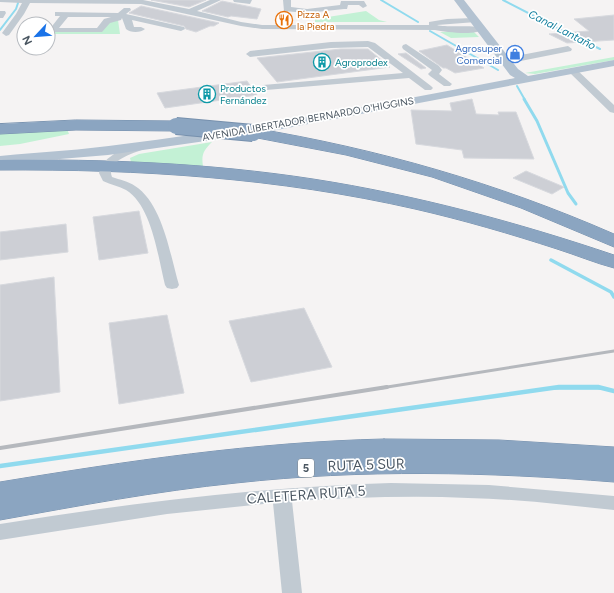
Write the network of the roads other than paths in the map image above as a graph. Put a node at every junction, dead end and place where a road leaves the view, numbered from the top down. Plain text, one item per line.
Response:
1 (0, 0) edge
2 (27, 0) edge
3 (104, 0) edge
4 (152, 0) edge
5 (216, 0) edge
6 (237, 0) edge
7 (287, 0) edge
8 (306, 0) edge
9 (459, 0) edge
10 (139, 1) edge
11 (343, 2) edge
12 (247, 4) edge
13 (363, 6) dead end
14 (287, 9) junction
15 (278, 10) dead end
16 (192, 11) junction
17 (307, 11) junction
18 (124, 16) junction
19 (477, 24) junction
20 (307, 26) junction
21 (142, 29) dead end
22 (167, 30) dead end
23 (6, 33) dead end
24 (406, 47) dead end
25 (568, 49) dead end
26 (250, 54) dead end
27 (614, 54) edge
28 (505, 61) junction
29 (614, 63) edge
30 (572, 70) junction
31 (514, 72) junction
32 (412, 75) junction
33 (525, 79) junction
34 (448, 84) junction
35 (266, 87) dead end
36 (428, 88) junction
37 (614, 110) edge
38 (0, 129) edge
39 (143, 146) junction
40 (0, 151) edge
41 (0, 160) edge
42 (0, 165) edge
43 (106, 165) junction
44 (614, 241) edge
45 (614, 262) edge
46 (172, 285) dead end
47 (614, 457) edge
48 (614, 472) edge
49 (0, 492) edge
50 (282, 495) junction
51 (614, 503) edge
52 (0, 509) edge
53 (0, 532) edge
54 (292, 593) edge

1 - 2 street
2 - 3 street
2 - 23 street
3 - 10 street
4 - 16 street
5 - 16 street
6 - 12 street
7 - 14 street
8 - 17 street
9 - 19 main road
10 - 16 street
10 - 18 street
11 - 13 street
11 - 17 street
14 - 15 street
14 - 17 street
16 - 20 street
17 - 20 street
18 - 18 street
18 - 21 street
18 - 22 street
19 - 20 street
19 - 28 main road
24 - 34 street
25 - 28 street
26 - 32 street
27 - 31 main road, AVENIDA LIBERTADOR BERNARDO O'HIGGINS
28 - 31 main road
29 - 30 main road, AVENIDA LIBERTADOR BERNARDO O'HIGGINS
30 - 33 main road, AVENIDA LIBERTADOR BERNARDO O'HIGGINS
30 - 37 street
31 - 33 main road
31 - 34 main road, AVENIDA LIBERTADOR BERNARDO O'HIGGINS
32 - 35 street
32 - 36 street
33 - 39 main road, AVENIDA LIBERTADOR BERNARDO O'HIGGINS
34 - 36 main road, AVENIDA LIBERTADOR BERNARDO O'HIGGINS
36 - 40 main road, AVENIDA LIBERTADOR BERNARDO O'HIGGINS
38 - 44 highway, bridge
39 - 41 main road, AVENIDA LIBERTADOR BERNARDO O'HIGGINS
39 - 43 street
42 - 43 highway
43 - 45 highway
43 - 46 street
47 - 49 highway, RUTA 5 SUR / 5
48 - 52 highway, RUTA 5 SUR / 5
50 - 51 street, CALETERA RUTA 5
50 - 53 street, CALETERA RUTA 5
50 - 54 street

